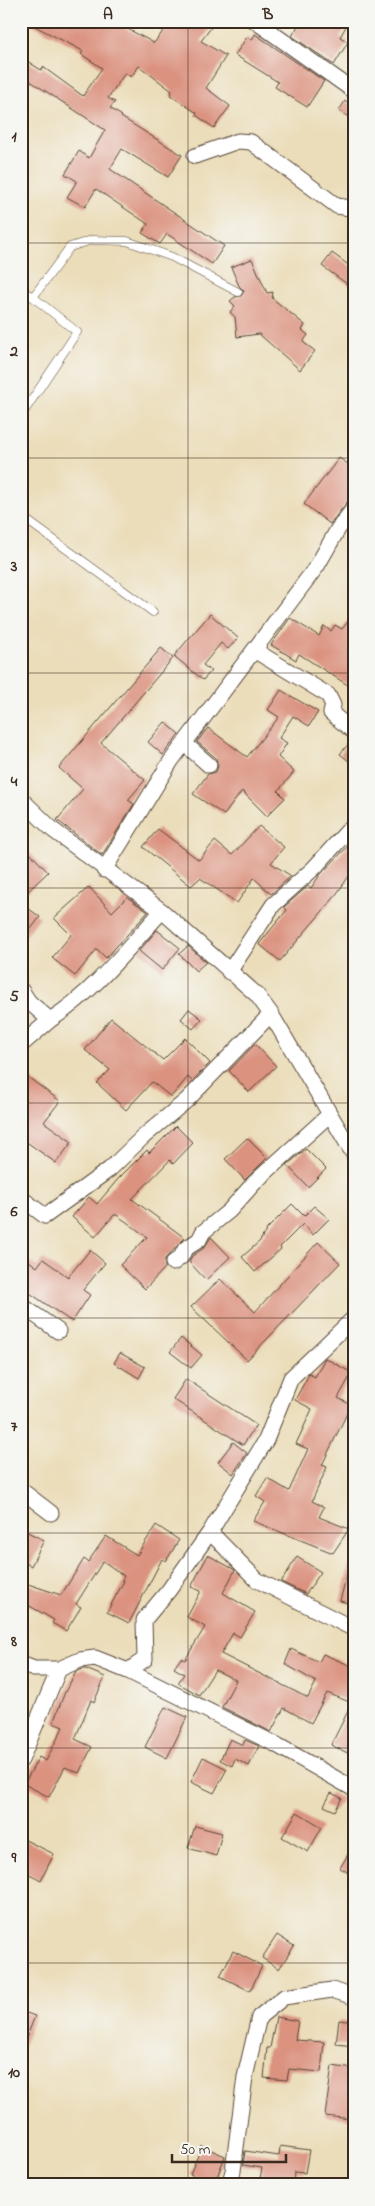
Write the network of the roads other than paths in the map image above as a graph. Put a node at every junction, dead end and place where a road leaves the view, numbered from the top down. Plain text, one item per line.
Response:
1 (255, 21) edge
2 (354, 91) edge
3 (196, 156) dead end
4 (354, 206) edge
5 (21, 290) edge
6 (238, 292) dead end
7 (33, 297) junction
8 (21, 416) edge
9 (354, 508) edge
10 (21, 516) edge
11 (153, 612) dead end
12 (254, 650) junction
13 (354, 732) edge
14 (185, 744) junction
15 (209, 765) dead end
16 (21, 799) edge
17 (354, 824) edge
18 (104, 870) junction
19 (162, 911) junction
20 (229, 972) junction
21 (21, 990) edge
22 (271, 1014) junction
23 (50, 1020) junction
24 (21, 1045) edge
25 (330, 1114) junction
26 (354, 1154) edge
27 (21, 1198) edge
28 (173, 1263) dead end
29 (21, 1305) edge
30 (354, 1318) edge
31 (58, 1331) dead end
32 (21, 1490) edge
33 (51, 1513) dead end
34 (210, 1532) junction
35 (354, 1629) edge
36 (21, 1664) edge
37 (60, 1669) junction
38 (128, 1671) junction
39 (21, 1760) edge
40 (354, 1789) edge
41 (354, 1997) edge
42 (229, 2185) edge

1 - 2 street
3 - 4 street
5 - 7 lane
6 - 7 lane
7 - 8 lane
9 - 12 street
10 - 11 lane
12 - 13 street
12 - 14 street
14 - 15 street
14 - 18 street
16 - 18 street
17 - 20 street
18 - 19 street
19 - 20 street
19 - 23 street
20 - 22 street
21 - 23 street
22 - 25 street
22 - 27 street
23 - 24 street
25 - 26 street
25 - 28 street
29 - 31 street
30 - 34 street
32 - 33 street
34 - 35 street
34 - 38 street
36 - 37 street
37 - 38 street
37 - 39 street
38 - 40 street
41 - 42 street

